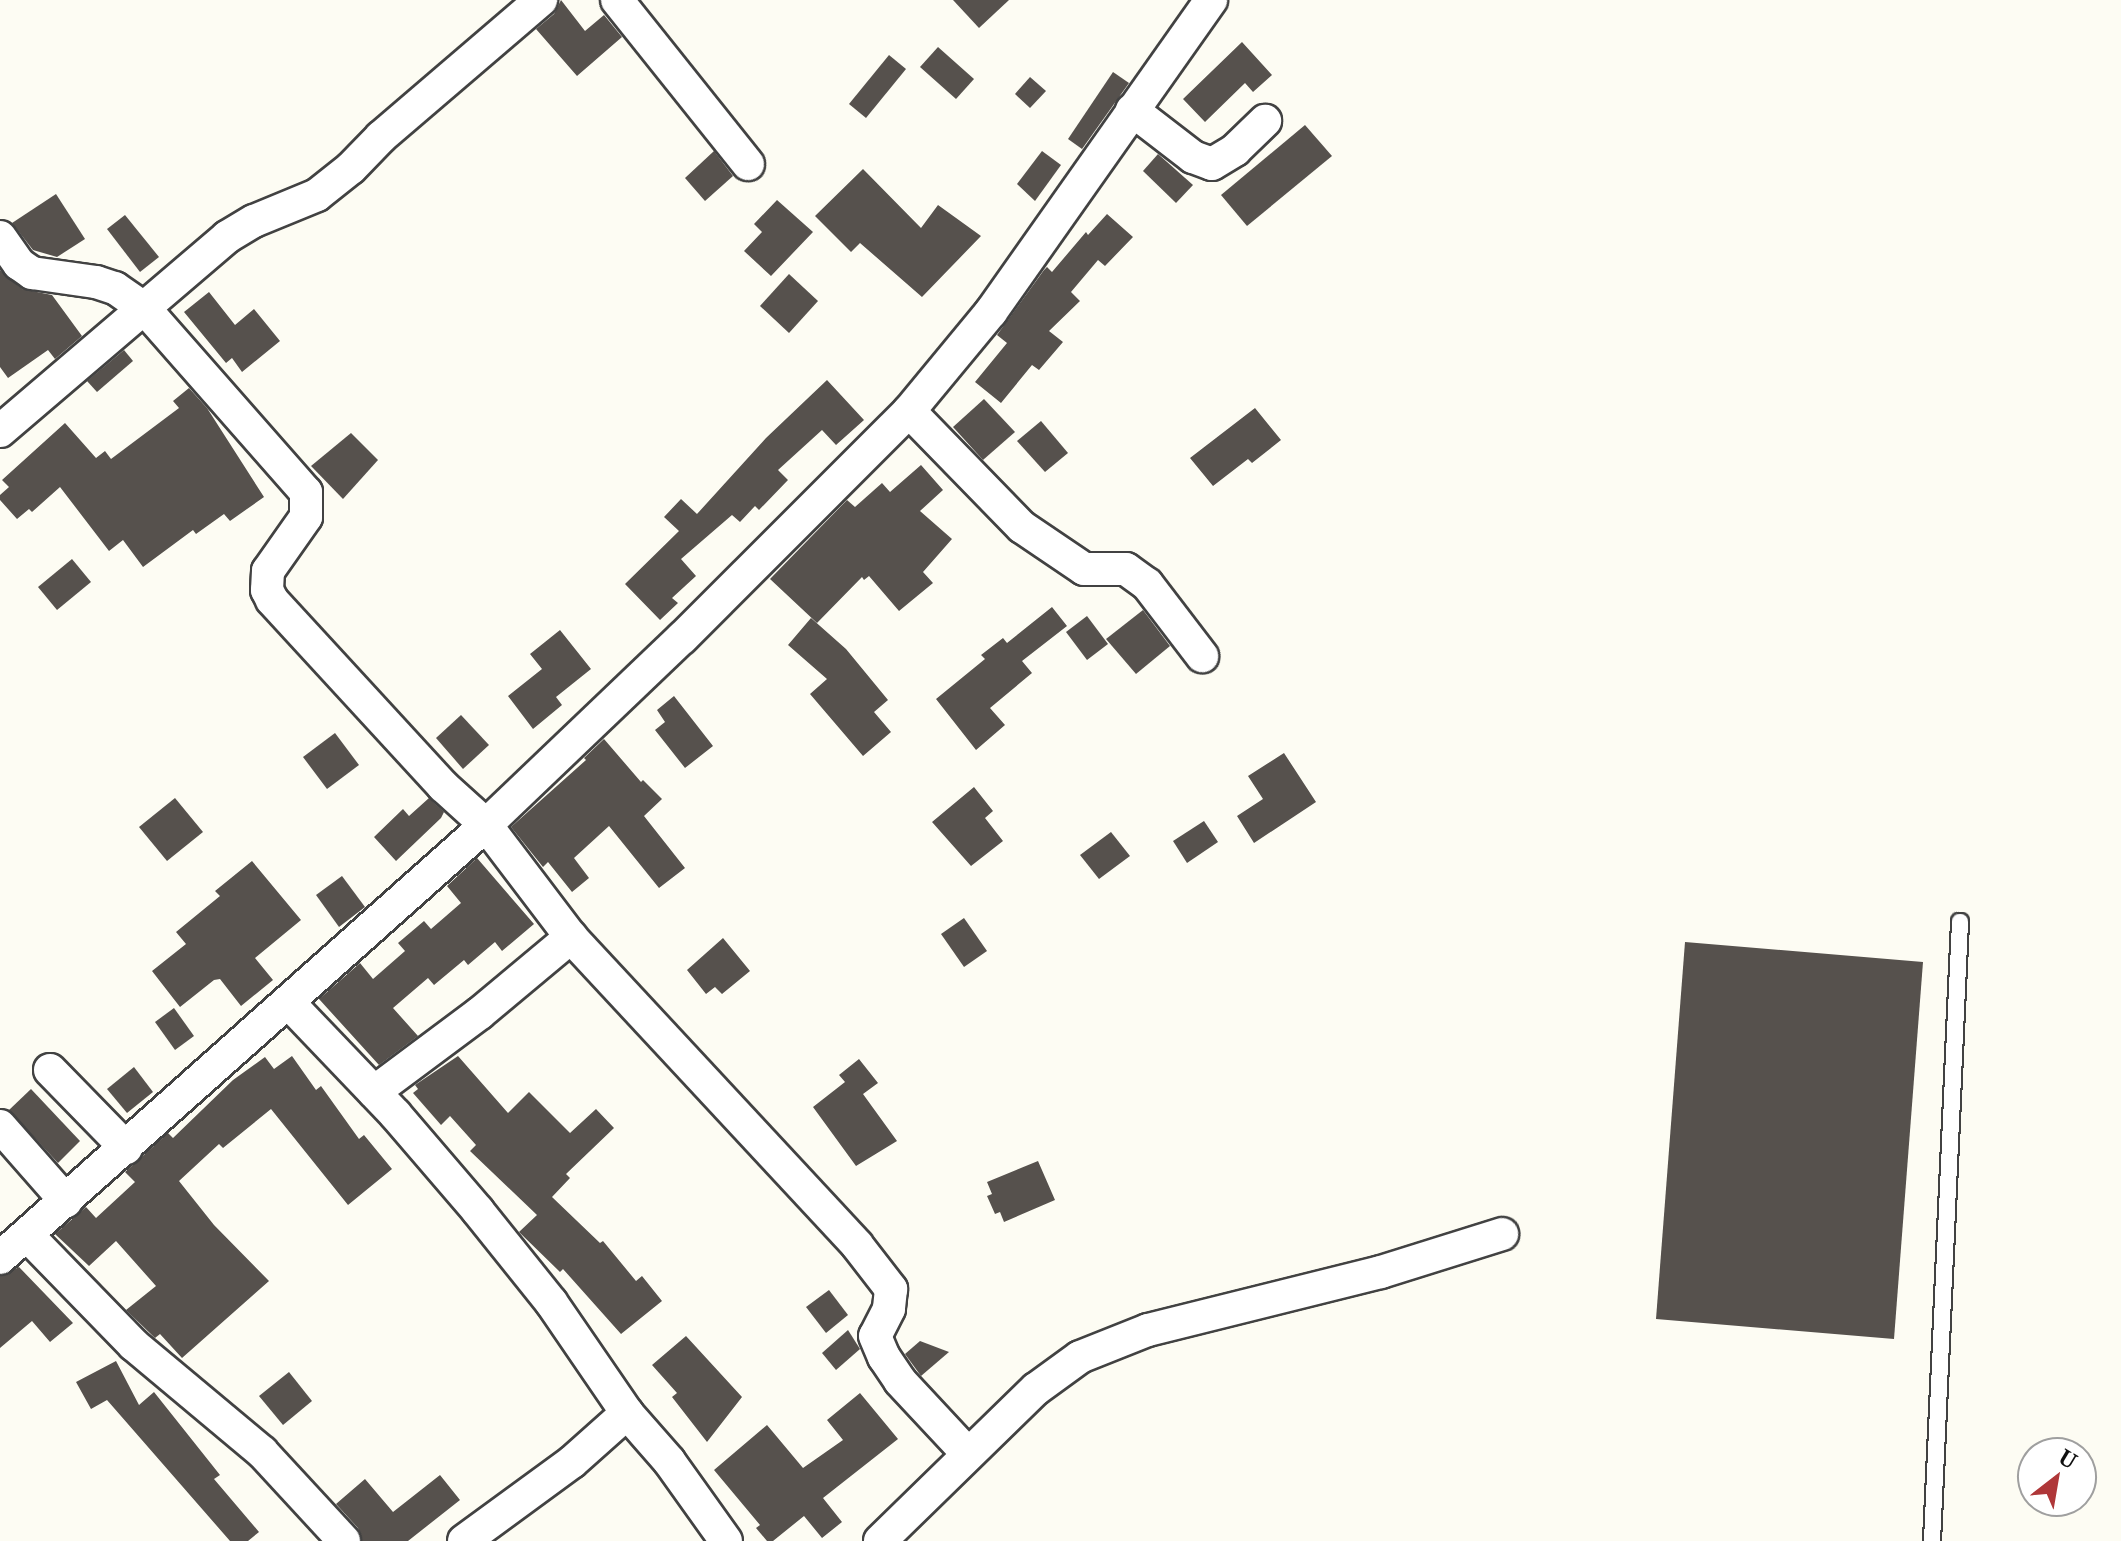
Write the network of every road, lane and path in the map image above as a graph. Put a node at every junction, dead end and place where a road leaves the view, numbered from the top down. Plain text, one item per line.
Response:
1 (541, 0) edge
2 (617, 0) edge
3 (1211, 0) edge
4 (1132, 110) junction
5 (1265, 121) dead end
6 (748, 164) dead end
7 (0, 237) edge
8 (145, 309) junction
9 (909, 411) junction
10 (0, 431) edge
11 (1202, 656) dead end
12 (486, 825) junction
13 (1960, 922) dead end
14 (571, 937) junction
15 (288, 1002) junction
16 (50, 1070) dead end
17 (374, 1092) junction
18 (0, 1126) edge
19 (126, 1148) junction
20 (66, 1201) junction
21 (1502, 1234) dead end
22 (28, 1236) junction
23 (0, 1258) edge
24 (627, 1413) junction
25 (968, 1454) junction
26 (344, 1541) edge
27 (464, 1541) edge
28 (726, 1541) edge
29 (880, 1541) edge
30 (1932, 1541) edge

1 - 8 street
2 - 6 street
3 - 4 street
4 - 5 street
4 - 9 street
7 - 8 street
8 - 10 street
8 - 12 street
9 - 11 street
9 - 12 street
12 - 14 street
12 - 15 street
13 - 30 lane
14 - 17 street
14 - 25 street
15 - 17 street
15 - 19 street
16 - 19 street
17 - 24 street
18 - 20 street
19 - 20 street
20 - 22 street
21 - 25 street
22 - 23 street
22 - 26 street
24 - 27 street
24 - 28 street
25 - 29 street

